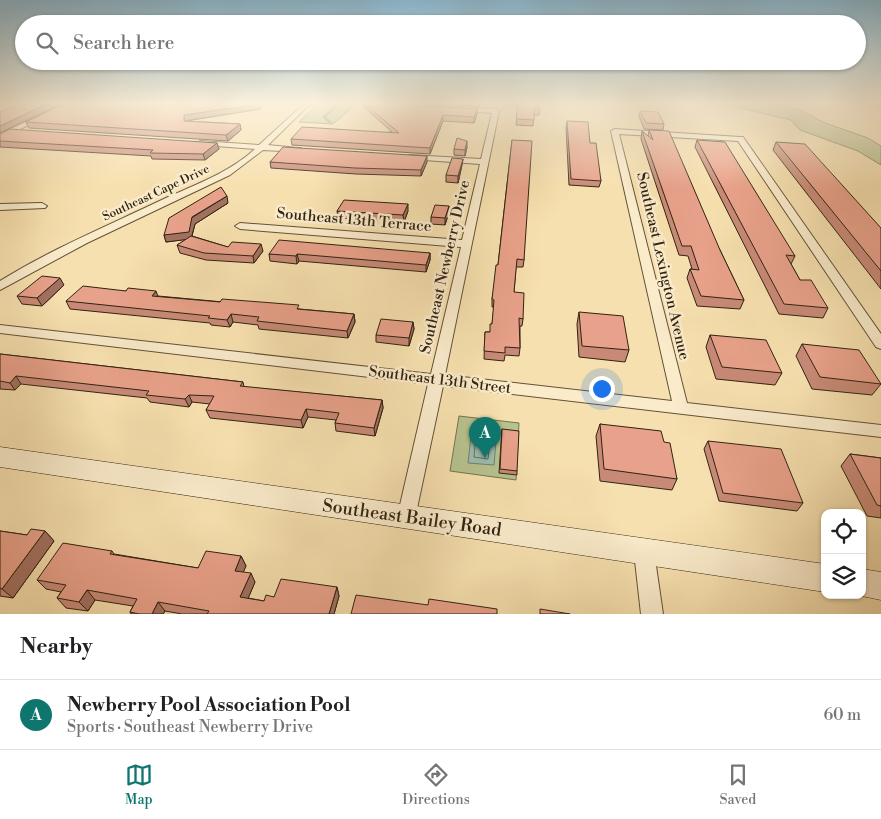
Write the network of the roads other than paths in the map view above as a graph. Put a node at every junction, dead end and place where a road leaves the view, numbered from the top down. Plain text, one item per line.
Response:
1 (24, 132) edge
2 (31, 132) edge
3 (278, 132) edge
4 (492, 132) edge
5 (615, 132) edge
6 (625, 132) edge
7 (195, 143) edge
8 (262, 147) junction
9 (312, 150) edge
10 (398, 156) edge
11 (485, 162) junction
12 (42, 206) dead end
13 (0, 207) edge
14 (240, 226) dead end
15 (466, 244) junction
16 (0, 286) edge
17 (0, 328) edge
18 (881, 344) edge
19 (436, 379) junction
20 (681, 408) junction
21 (881, 431) edge
22 (0, 457) edge
23 (406, 518) junction
24 (644, 552) junction
25 (821, 577) edge
26 (866, 584) edge
27 (881, 586) edge
28 (652, 614) edge

1 - 2 street
3 - 8 street, Southeast Cape Drive
4 - 11 street, Southeast Newberry Drive
5 - 20 street, Southeast Lexington Avenue
6 - 18 street, Southeast Lexington Avenue
7 - 8 street
8 - 9 street
8 - 16 street, Southeast Cape Drive
10 - 11 street
11 - 15 street, Southeast Newberry Drive
12 - 13 street
14 - 15 street, Southeast 13th Terrace
15 - 19 street, Southeast Newberry Drive
17 - 19 street, Southeast 13th Street
19 - 20 street, Southeast 13th Street
19 - 23 street, Southeast Newberry Drive
20 - 21 street, Southeast 13th Street
22 - 23 main road, Southeast Bailey Road
23 - 24 main road, Southeast Bailey Road
24 - 25 main road, Southeast Bailey Road
24 - 28 street
26 - 27 main road

